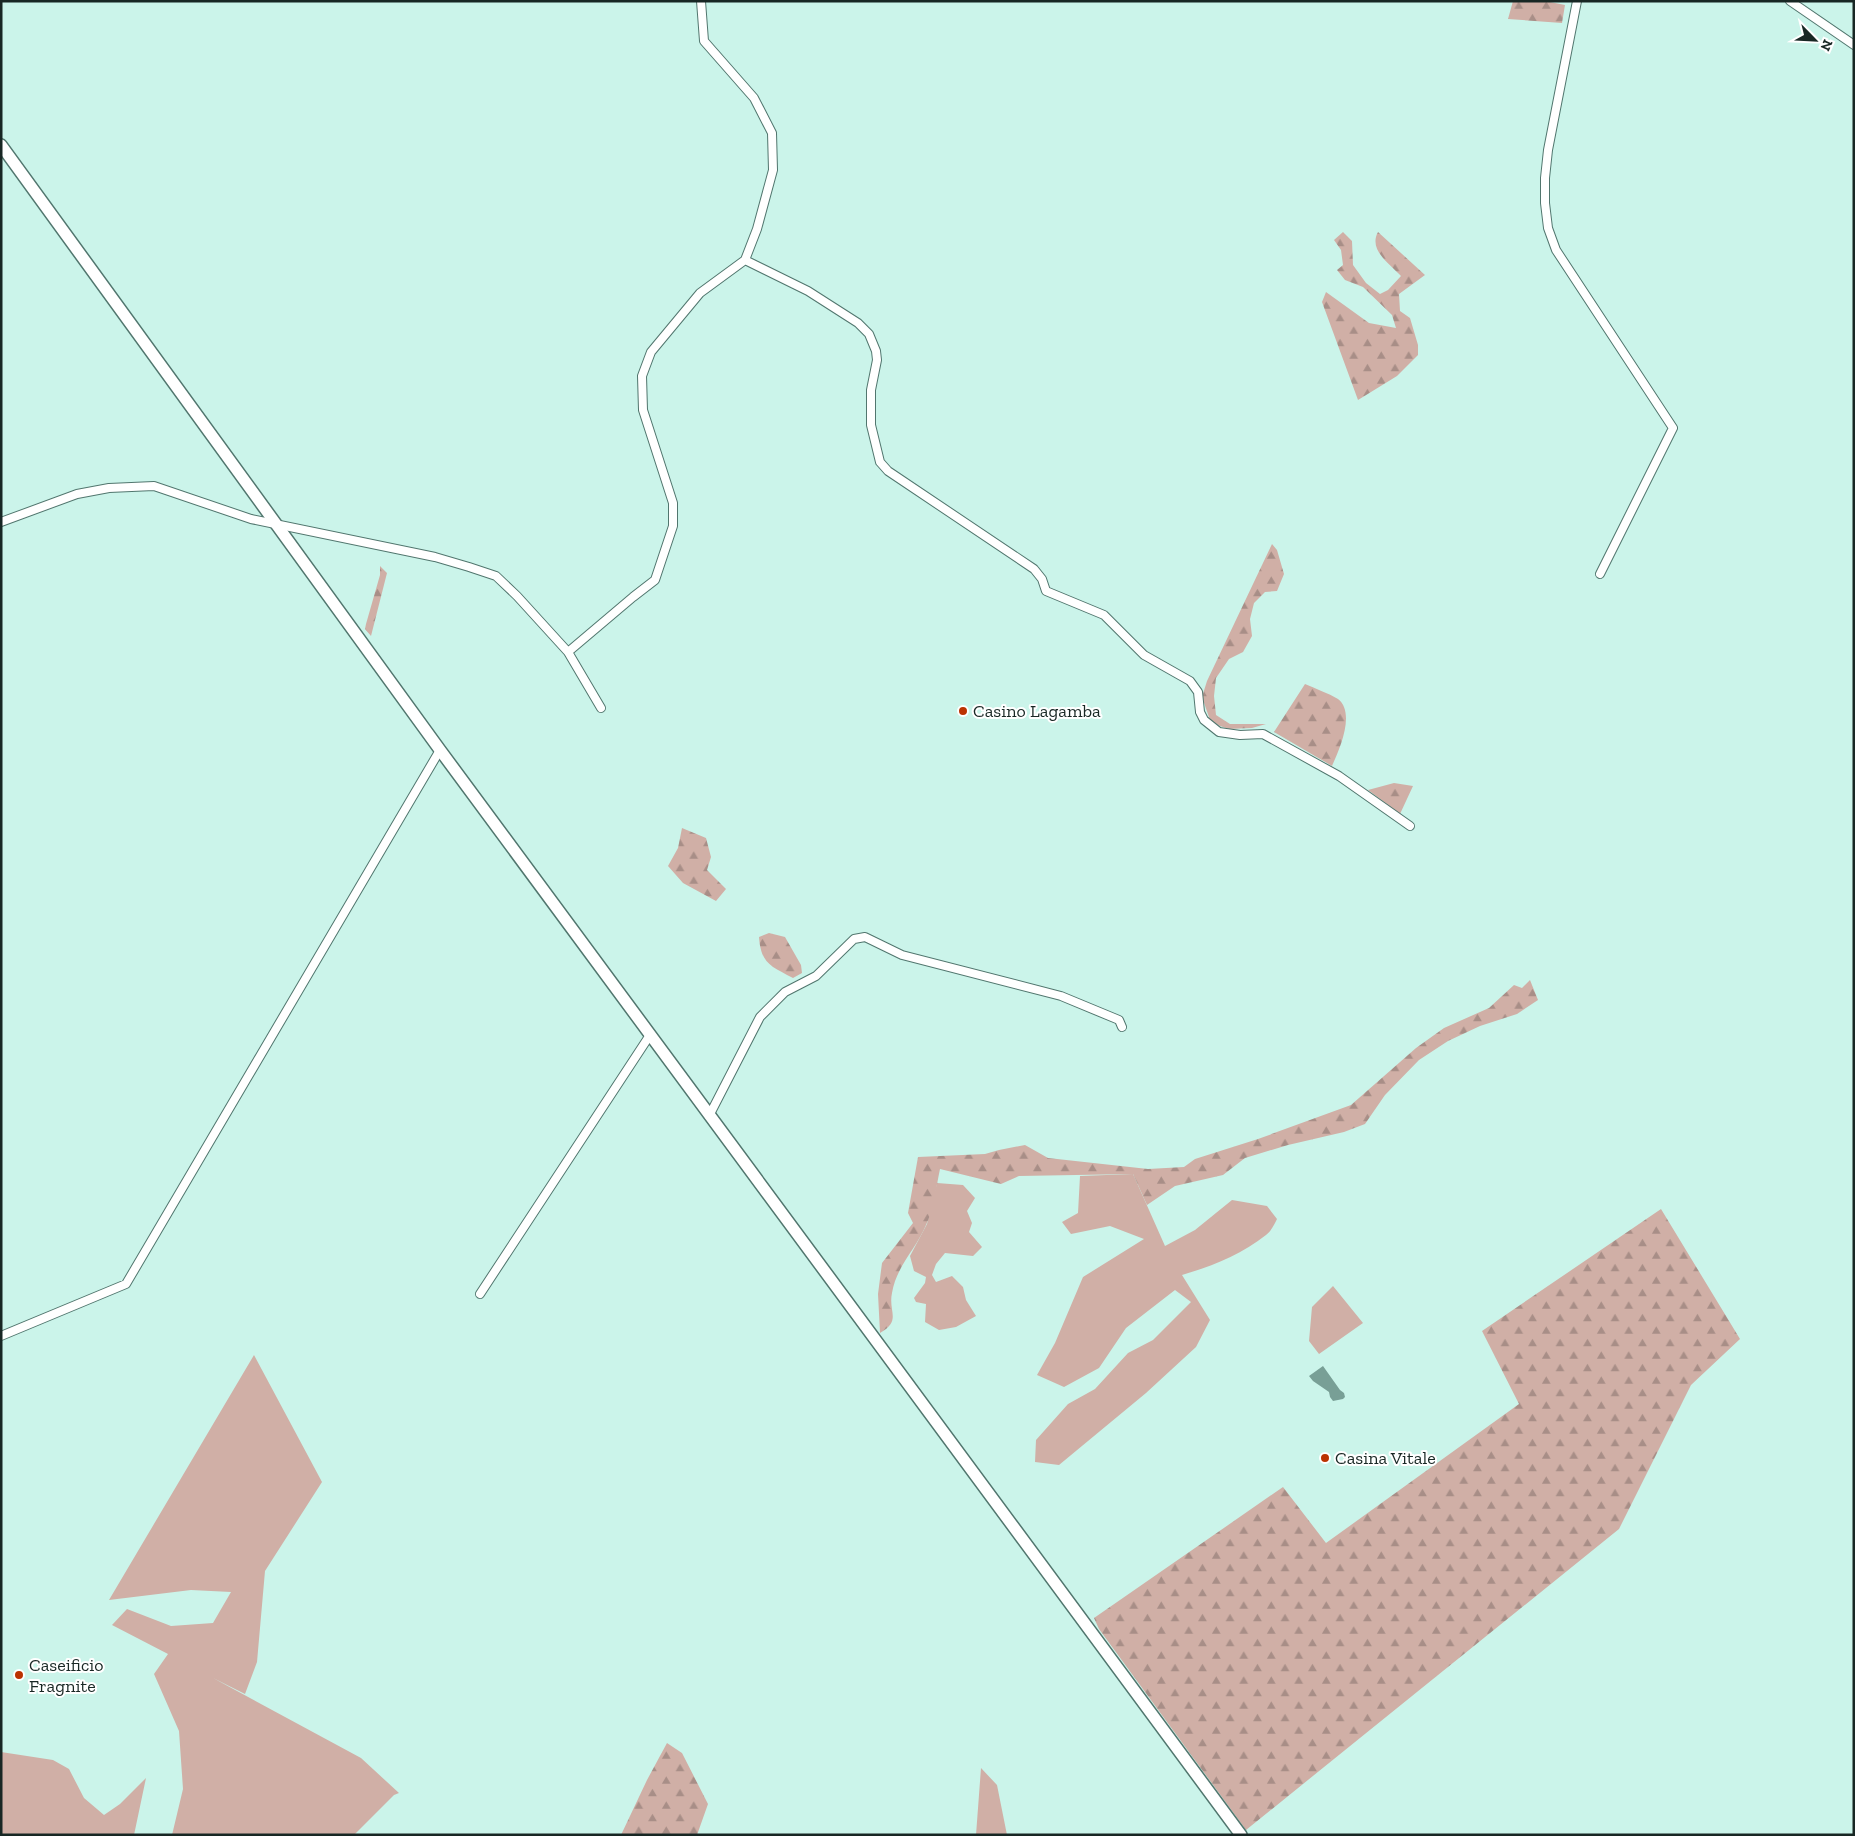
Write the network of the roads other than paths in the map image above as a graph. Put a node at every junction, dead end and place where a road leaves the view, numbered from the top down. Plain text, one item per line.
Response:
1 (701, 1) edge
2 (1577, 1) edge
3 (1790, 1) edge
4 (1854, 45) edge
5 (1, 145) edge
6 (746, 260) junction
7 (1, 522) edge
8 (276, 524) junction
9 (1600, 574) dead end
10 (568, 652) junction
11 (600, 708) dead end
12 (440, 750) junction
13 (1410, 826) dead end
14 (1122, 1027) dead end
15 (650, 1036) junction
16 (709, 1116) junction
17 (480, 1294) dead end
18 (1, 1336) edge
19 (1241, 1835) edge

1 - 6 street
2 - 9 street
3 - 4 street
5 - 8 main road
6 - 10 street
6 - 13 street
7 - 8 street
8 - 10 street
8 - 12 main road
10 - 11 street
12 - 15 main road
12 - 18 street
14 - 16 street
15 - 16 main road
15 - 17 street
16 - 19 main road

